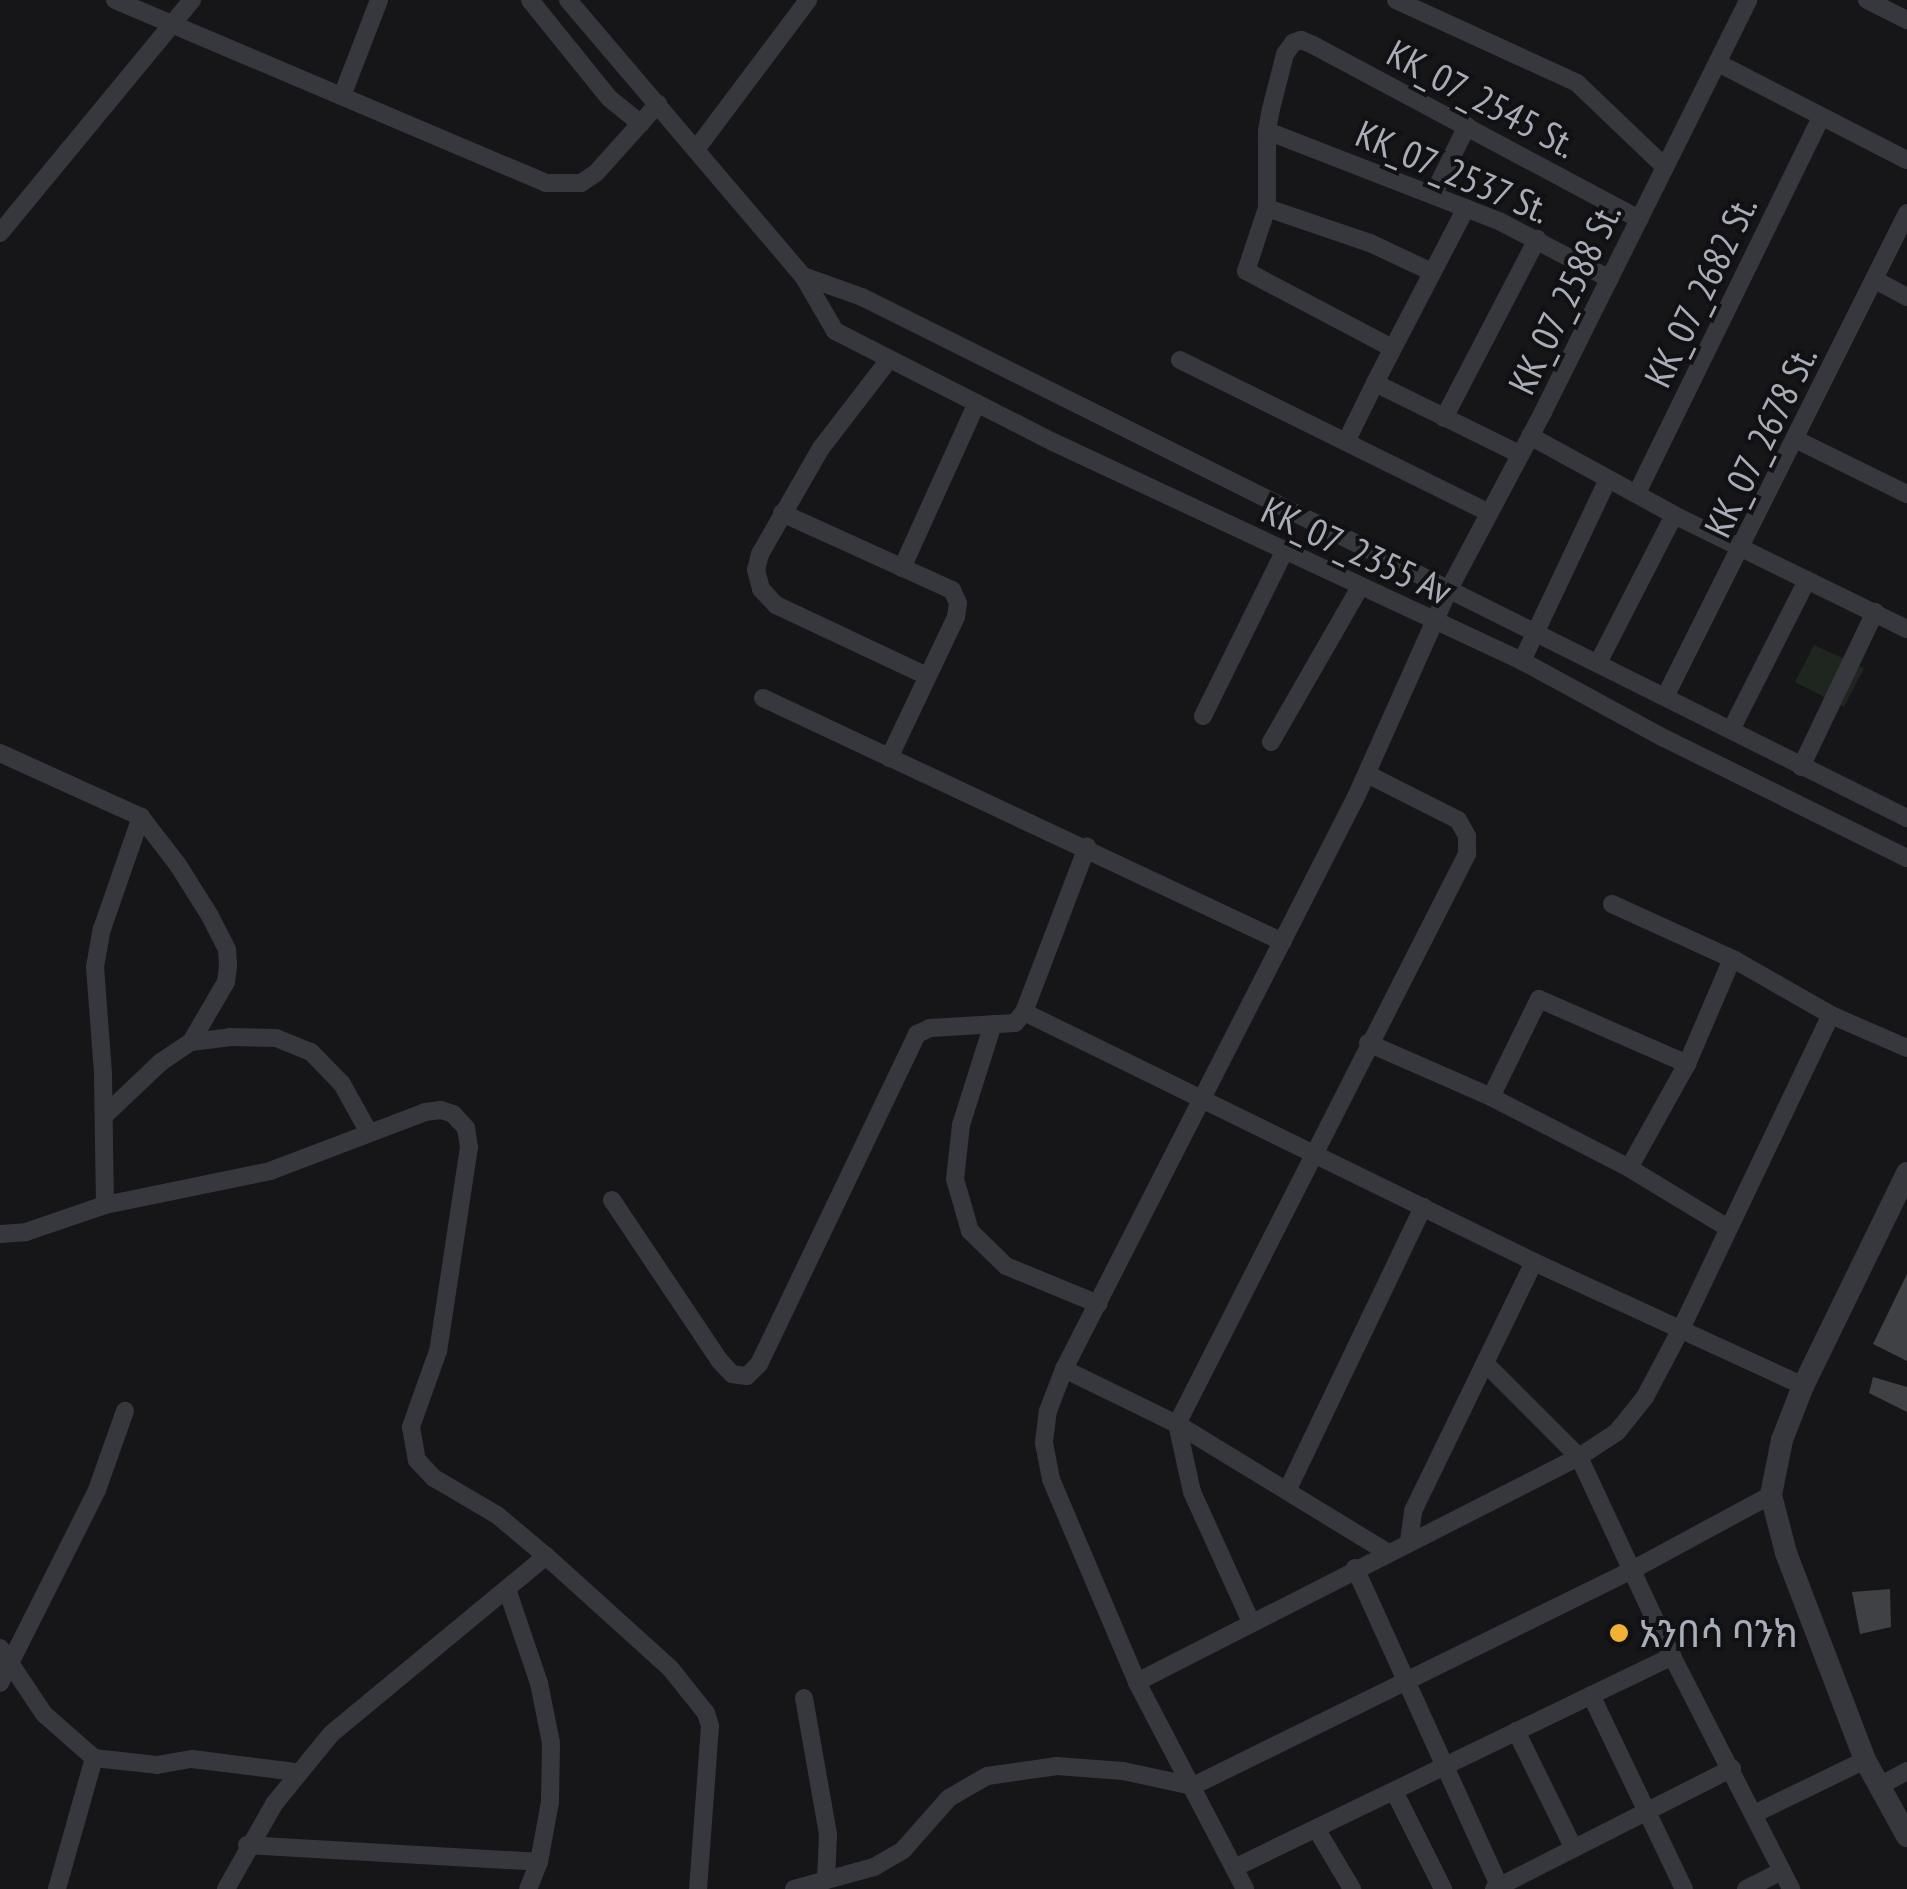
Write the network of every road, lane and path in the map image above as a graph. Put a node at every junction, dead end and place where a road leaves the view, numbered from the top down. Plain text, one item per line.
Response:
1 (115, 0) edge
2 (192, 0) edge
3 (380, 0) edge
4 (530, 0) edge
5 (568, 0) edge
6 (808, 0) edge
7 (1396, 0) edge
8 (1748, 0) edge
9 (1876, 2) edge
10 (1907, 20) edge
11 (172, 24) junction
12 (1718, 63) junction
13 (342, 96) junction
14 (658, 104) junction
15 (1821, 118) junction
16 (640, 124) junction
17 (1466, 126) junction
18 (1267, 130) junction
19 (697, 148) junction
20 (1907, 160) edge
21 (1665, 167) junction
22 (1432, 195) junction
23 (1267, 208) junction
24 (1466, 208) junction
25 (1907, 213) edge
26 (1639, 219) junction
27 (0, 233) edge
28 (1537, 239) junction
29 (1432, 272) junction
30 (803, 276) junction
31 (1610, 278) junction
32 (1877, 281) junction
33 (1907, 297) edge
34 (1392, 348) junction
35 (1180, 360) dead end
36 (888, 361) junction
37 (1375, 382) junction
38 (977, 403) junction
39 (1444, 418) junction
40 (1530, 436) junction
41 (1795, 439) junction
42 (1346, 442) junction
43 (1519, 454) junction
44 (1608, 480) junction
45 (1637, 492) junction
46 (1907, 494) edge
47 (1488, 512) junction
48 (782, 513) junction
49 (1674, 515) junction
50 (1743, 549) junction
51 (1284, 552) junction
52 (902, 568) junction
53 (1807, 580) junction
54 (1360, 587) junction
55 (1448, 591) junction
56 (1875, 612) junction
57 (1433, 622) junction
58 (1907, 629) edge
59 (1536, 630) junction
60 (1522, 661) junction
61 (1598, 663) junction
62 (927, 676) junction
63 (1666, 696) junction
64 (763, 698) dead end
65 (1203, 716) dead end
66 (1732, 728) junction
67 (1271, 742) dead end
68 (0, 753) edge
69 (889, 758) junction
70 (1801, 766) junction
71 (1367, 774) junction
72 (142, 817) junction
73 (1907, 818) edge
74 (1087, 847) junction
75 (1907, 858) edge
76 (1612, 904) dead end
77 (1283, 942) junction
78 (1736, 960) junction
79 (1024, 1012) junction
80 (1832, 1015) junction
81 (994, 1024) junction
82 (191, 1042) junction
83 (1368, 1043) junction
84 (1907, 1048) edge
85 (1687, 1064) junction
86 (1203, 1096) junction
87 (1491, 1096) junction
88 (104, 1116) junction
89 (368, 1131) junction
90 (1313, 1153) junction
91 (1629, 1168) junction
92 (1907, 1173) edge
93 (612, 1200) dead end
94 (105, 1206) junction
95 (1423, 1206) junction
96 (1728, 1228) junction
97 (0, 1234) edge
98 (1534, 1262) junction
99 (1098, 1304) junction
100 (1682, 1329) junction
101 (1485, 1363) junction
102 (1064, 1369) junction
103 (1803, 1386) junction
104 (125, 1410) dead end
105 (1177, 1424) junction
106 (1579, 1456) junction
107 (1288, 1489) junction
108 (1771, 1495) junction
109 (1409, 1541) junction
110 (1387, 1552) junction
111 (546, 1556) junction
112 (1355, 1568) junction
113 (1634, 1569) junction
114 (508, 1592) junction
115 (1251, 1622) junction
116 (6, 1655) edge
117 (1672, 1656) junction
118 (1137, 1682) junction
119 (1406, 1682) junction
120 (0, 1683) edge
121 (1591, 1695) junction
122 (804, 1698) dead end
123 (1516, 1732) junction
124 (94, 1758) junction
125 (1865, 1760) junction
126 (1445, 1767) junction
127 (1732, 1768) junction
128 (1907, 1771) edge
129 (297, 1772) junction
130 (1193, 1786) junction
131 (1880, 1786) junction
132 (1394, 1792) junction
133 (1645, 1813) junction
134 (1754, 1814) junction
135 (1317, 1830) junction
136 (1907, 1836) edge
137 (247, 1846) junction
138 (1574, 1850) junction
139 (540, 1862) junction
140 (1234, 1868) junction
141 (1782, 1870) junction
142 (826, 1880) junction
143 (1529, 1882) edge
144 (1496, 1888) edge
145 (57, 1889) edge
146 (226, 1889) edge
147 (528, 1889) edge
148 (698, 1889) edge
149 (794, 1889) edge
150 (1245, 1889) edge
151 (1352, 1889) edge
152 (1442, 1889) edge
153 (1684, 1889) edge
154 (1746, 1889) edge
155 (1791, 1889) edge

1 - 11 street
2 - 11 street
3 - 13 street
4 - 16 street
5 - 14 street, KK_07_2355 Av
6 - 19 street
7 - 21 street
8 - 12 street, KK_07_2588 St.
9 - 10 street
11 - 13 street
11 - 27 street
12 - 15 street
12 - 21 street, KK_07_2588 St.
13 - 16 street
14 - 16 street
14 - 19 street, KK_07_2355 Av
15 - 20 street
15 - 45 street, KK_07_2682 St.
17 - 18 street, KK_07_2545 St.
17 - 22 street
17 - 26 street, KK_07_2545 St.
18 - 22 street, KK_07_2537 St.
18 - 23 street
19 - 30 street, KK_07_2355 Av
21 - 26 street, KK_07_2588 St.
22 - 24 street, KK_07_2537 St.
23 - 29 street
23 - 34 street
24 - 28 street, KK_07_2537 St.
24 - 29 street
25 - 32 street, KK_07_2678 St.
26 - 31 street, KK_07_2588 St.
28 - 31 street, KK_07_2537 St.
28 - 39 street
29 - 34 street
30 - 36 street, KK_07_2355 Av
30 - 55 street, KK_07_2355 Av
31 - 40 street, KK_07_2588 St.
32 - 33 street
32 - 41 street, KK_07_2678 St.
34 - 37 street
35 - 42 street
36 - 38 street, KK_07_2355 Av
36 - 48 street
37 - 39 street
37 - 42 street
38 - 51 street, KK_07_2355 Av
38 - 52 street
39 - 43 street
40 - 43 street, KK_07_2588 St.
40 - 44 street
41 - 46 street
41 - 50 street, KK_07_2678 St.
42 - 47 street
43 - 47 street, KK_07_2588 St.
44 - 45 street
44 - 59 street
45 - 49 street
47 - 55 street, KK_07_2588 St.
48 - 52 street
48 - 62 street
49 - 50 street
49 - 61 street
50 - 53 street
50 - 63 street, KK_07_2678 St.
51 - 54 street, KK_07_2355 Av
51 - 65 street
52 - 62 street
53 - 56 street
53 - 66 street
54 - 57 street, KK_07_2355 Av
54 - 67 street
55 - 57 street, KK_07_2588 St.
55 - 59 street, KK_07_2355 Av
56 - 58 street
56 - 70 street
57 - 60 street, KK_07_2355 Av
57 - 71 street, KK_07_2588 St.
59 - 60 street
59 - 61 street, KK_07_2355 Av
60 - 75 street, KK_07_2355 Av
61 - 63 street, KK_07_2355 Av
62 - 69 street
63 - 66 street, KK_07_2355 Av
64 - 69 street
66 - 70 street, KK_07_2355 Av
68 - 72 street
69 - 74 street
70 - 73 street, KK_07_2355 Av
71 - 77 street, KK_07_2588 St.
71 - 83 street
72 - 82 street
72 - 88 street
74 - 77 street
74 - 79 street
76 - 78 street
77 - 86 street, KK_07_2588 St.
78 - 80 street
78 - 85 street
79 - 81 street
79 - 86 street
80 - 84 street
80 - 96 street
81 - 93 street
81 - 99 street
82 - 88 street
82 - 89 street
83 - 87 street
83 - 90 street
85 - 87 street
85 - 91 street
86 - 90 street
86 - 99 street, KK_07_2588 St.
87 - 91 street
88 - 94 street
89 - 94 street
89 - 111 street
90 - 95 street
90 - 105 street
91 - 96 street
92 - 103 street
94 - 97 street
95 - 98 street
95 - 107 street
96 - 100 street
98 - 100 street
98 - 101 street
99 - 102 street, KK_07_2588 St.
100 - 103 street
100 - 106 street
101 - 106 street
101 - 109 street
102 - 105 street
102 - 118 street, KK_07_2588 St.
103 - 108 street
104 - 116 street
105 - 107 street
105 - 115 street
106 - 109 street
106 - 113 street
107 - 110 street
108 - 113 street
108 - 125 street
109 - 110 street
110 - 112 street
111 - 114 street
111 - 148 street
112 - 115 street
112 - 119 street
113 - 117 street
113 - 119 street
114 - 129 street
114 - 139 street
115 - 118 street
116 - 120 street
116 - 124 street
117 - 121 street
117 - 127 street
118 - 130 street, KK_07_2588 St.
119 - 126 street
119 - 130 street
121 - 123 street
121 - 133 street
122 - 142 street
123 - 126 street
123 - 138 street
124 - 129 street
124 - 145 street
125 - 131 street
125 - 134 street
126 - 132 street
126 - 144 street
127 - 133 street
127 - 134 street
128 - 131 street
129 - 137 street
130 - 140 street, KK_07_2588 St.
130 - 142 street
131 - 136 street
132 - 135 street
132 - 152 street
133 - 138 street
133 - 153 street
134 - 141 street
135 - 140 street
135 - 151 street
137 - 139 street
137 - 146 street
138 - 143 street
139 - 147 street
140 - 150 street, KK_07_2588 St.
141 - 154 street
141 - 155 street
142 - 149 street
143 - 144 street

